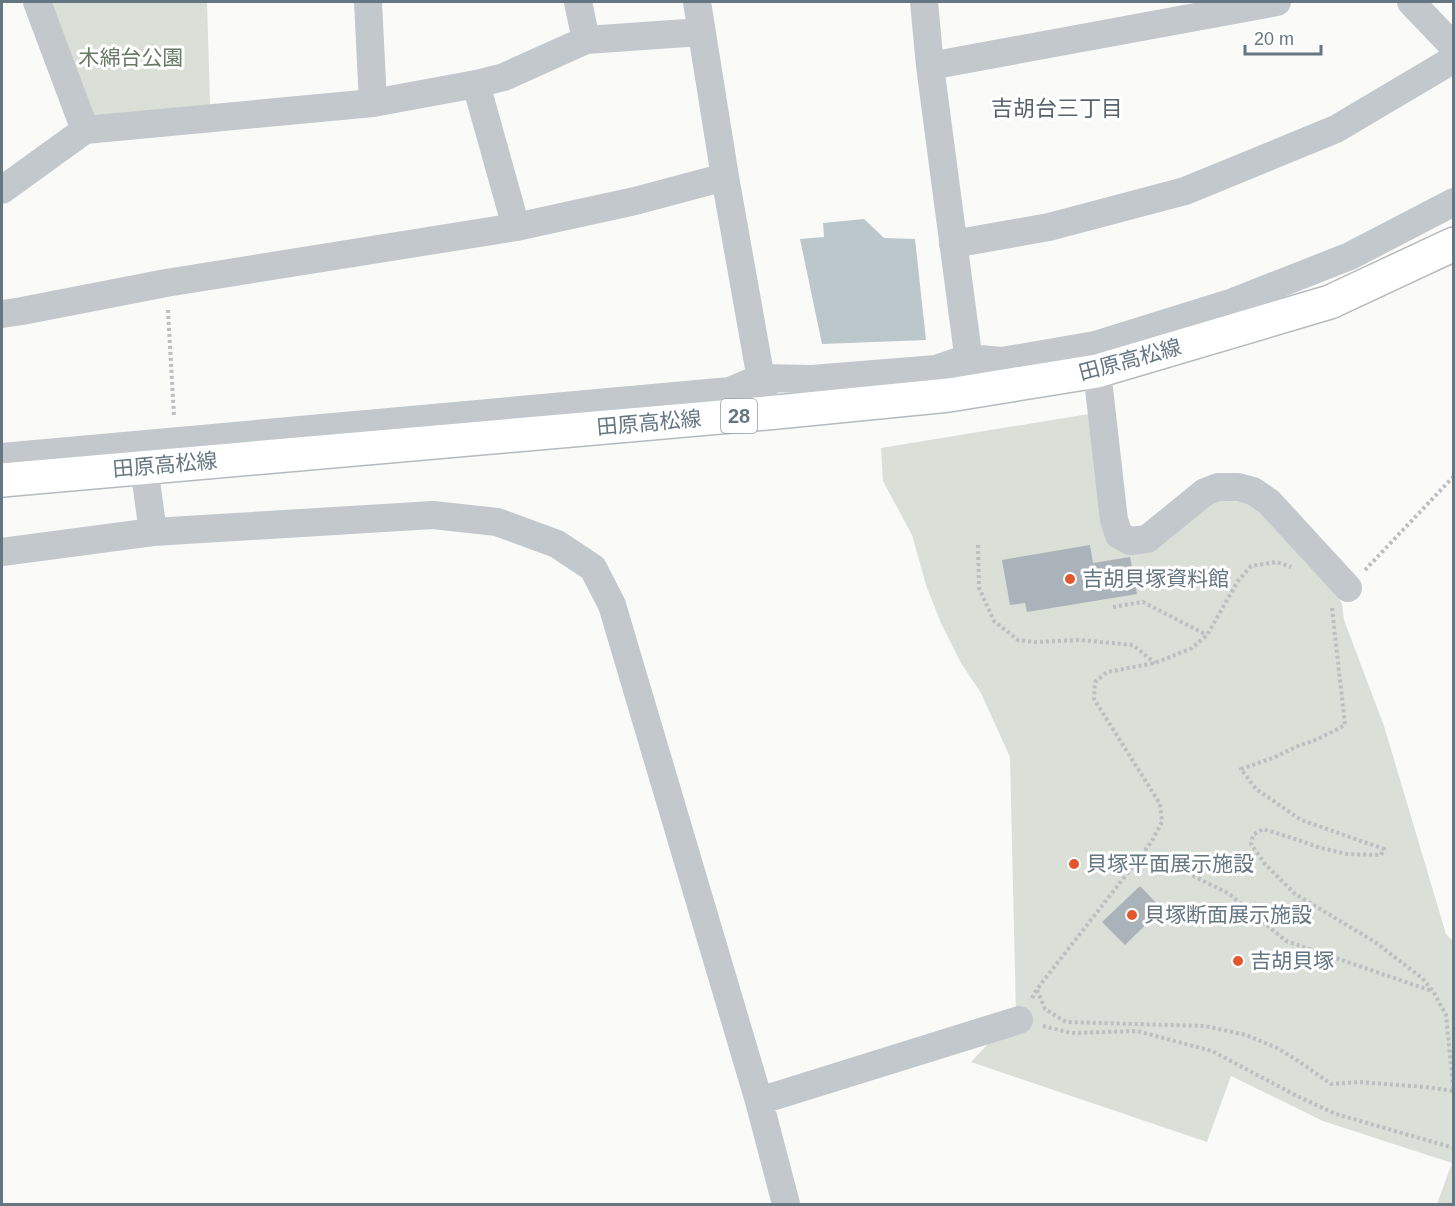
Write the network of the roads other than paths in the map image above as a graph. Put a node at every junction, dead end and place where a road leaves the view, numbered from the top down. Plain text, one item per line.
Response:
1 (37, 2) edge
2 (368, 2) edge
3 (578, 2) edge
4 (697, 2) edge
5 (924, 2) edge
6 (1277, 2) edge
7 (1412, 2) edge
8 (701, 32) junction
9 (586, 40) junction
10 (1454, 47) edge
11 (1454, 59) edge
12 (930, 66) junction
13 (476, 84) junction
14 (373, 103) junction
15 (85, 130) junction
16 (725, 177) junction
17 (2, 190) edge
18 (1454, 202) edge
19 (516, 227) junction
20 (953, 244) junction
21 (1454, 244) edge
22 (2, 314) edge
23 (968, 358) junction
24 (1097, 371) junction
25 (761, 378) junction
26 (972, 391) junction
27 (767, 413) junction
28 (2, 457) edge
29 (144, 467) junction
30 (2, 480) edge
31 (153, 532) junction
32 (2, 552) edge
33 (1340, 597) road end
34 (1019, 1020) road end
35 (759, 1101) junction
36 (786, 1204) edge

1 - 15 street
2 - 14 street
3 - 9 street
4 - 8 street
5 - 12 street
6 - 12 street
7 - 10 street
8 - 9 street
8 - 16 street
9 - 13 street
11 - 20 street
12 - 20 street
13 - 14 street
13 - 19 street
14 - 15 street
15 - 17 street
16 - 19 street
16 - 25 street
18 - 23 street
19 - 22 street
20 - 23 street
21 - 24 main road, 田原高松線 / 28
23 - 25 street
23 - 26 street
24 - 26 main road, 田原高松線 / 28
24 - 33 street
25 - 27 street
25 - 28 street
26 - 27 main road, 田原高松線 / 28
27 - 29 main road, 田原高松線 / 28
29 - 30 main road, 田原高松線 / 28
29 - 31 street
31 - 32 street
31 - 35 street
34 - 35 street
35 - 36 street

